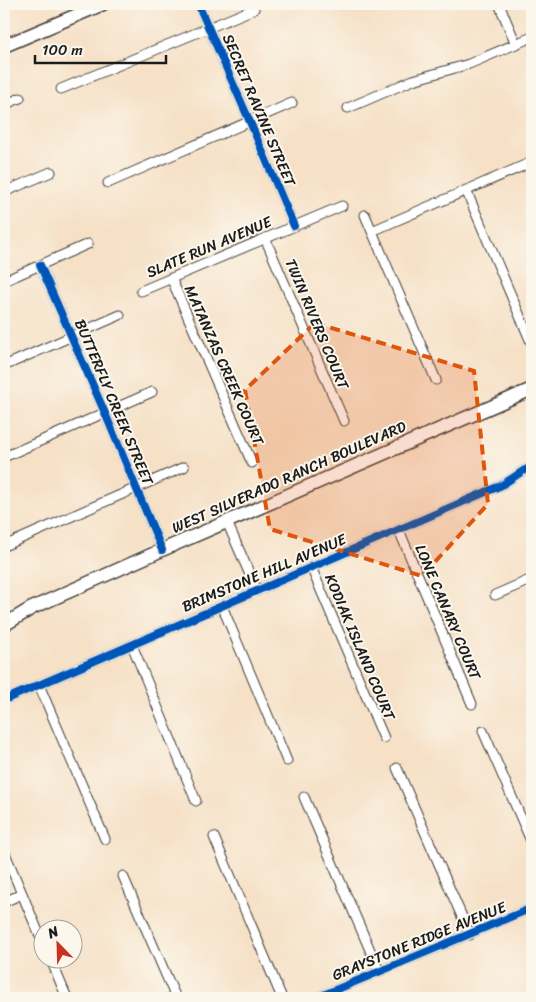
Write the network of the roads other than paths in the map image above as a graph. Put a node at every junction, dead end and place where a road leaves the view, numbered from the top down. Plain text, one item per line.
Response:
1 (103, 4) edge
2 (198, 4) edge
3 (499, 4) edge
4 (254, 9) dead end
5 (208, 27) junction
6 (532, 37) edge
7 (516, 44) junction
8 (4, 46) edge
9 (60, 89) dead end
10 (20, 98) dead end
11 (292, 103) dead end
12 (4, 105) edge
13 (348, 108) dead end
14 (250, 122) junction
15 (532, 162) edge
16 (52, 172) dead end
17 (108, 183) dead end
18 (466, 190) junction
19 (4, 192) edge
20 (342, 206) dead end
21 (364, 215) dead end
22 (294, 226) junction
23 (372, 231) junction
24 (265, 238) junction
25 (88, 244) dead end
26 (40, 265) junction
27 (170, 278) junction
28 (4, 280) edge
29 (141, 291) dead end
30 (120, 315) dead end
31 (71, 337) junction
32 (531, 342) dead end
33 (4, 366) edge
34 (436, 380) dead end
35 (532, 389) edge
36 (152, 392) dead end
37 (105, 413) junction
38 (344, 421) dead end
39 (4, 457) edge
40 (252, 463) dead end
41 (532, 467) edge
42 (184, 468) dead end
43 (136, 489) junction
44 (227, 522) junction
45 (399, 530) junction
46 (4, 546) edge
47 (162, 550) junction
48 (311, 567) junction
49 (532, 579) edge
50 (256, 591) junction
51 (495, 595) dead end
52 (222, 606) junction
53 (32, 608) junction
54 (4, 614) edge
55 (4, 625) edge
56 (132, 645) junction
57 (39, 684) junction
58 (4, 700) edge
59 (472, 704) dead end
60 (483, 731) dead end
61 (384, 738) dead end
62 (287, 761) dead end
63 (397, 768) dead end
64 (304, 797) dead end
65 (196, 801) dead end
66 (214, 837) dead end
67 (105, 838) dead end
68 (532, 843) edge
69 (4, 851) edge
70 (123, 876) dead end
71 (22, 894) junction
72 (4, 902) edge
73 (532, 908) edge
74 (33, 920) edge
75 (470, 934) junction
76 (54, 970) edge
77 (379, 971) junction
78 (67, 998) edge
79 (176, 998) edge
80 (282, 998) edge
81 (316, 998) edge

1 - 8 main road
2 - 5 street, SECRET RAVINE STREET
3 - 7 street
4 - 5 street
5 - 9 street
5 - 14 street, SECRET RAVINE STREET
6 - 7 street
7 - 13 street
10 - 12 street
11 - 14 street
14 - 17 street
14 - 22 street, SECRET RAVINE STREET
15 - 18 street
16 - 19 street
18 - 23 street
18 - 32 street
20 - 22 street, SLATE RUN AVENUE
21 - 23 street
22 - 24 street, SLATE RUN AVENUE
23 - 34 street
24 - 27 street, SLATE RUN AVENUE
24 - 38 street, TWIN RIVERS COURT
25 - 26 street
26 - 28 street
26 - 31 street, BUTTERFLY CREEK STREET
27 - 29 street, SLATE RUN AVENUE
27 - 40 street, MATANZAS CREEK COURT
30 - 31 street
31 - 33 street
31 - 37 street, BUTTERFLY CREEK STREET
35 - 44 main road, WEST SILVERADO RANCH BOULEVARD
36 - 37 street
37 - 39 street
37 - 43 street, BUTTERFLY CREEK STREET
41 - 45 street, BRIMSTONE HILL AVENUE
42 - 43 street
43 - 46 street
43 - 47 street, BUTTERFLY CREEK STREET
44 - 47 main road, WEST SILVERADO RANCH BOULEVARD
44 - 50 street
45 - 48 street, BRIMSTONE HILL AVENUE
45 - 59 street, LONE CANARY COURT
47 - 53 main road, WEST SILVERADO RANCH BOULEVARD
48 - 50 street, BRIMSTONE HILL AVENUE
48 - 61 street, KODIAK ISLAND COURT
49 - 51 street
50 - 52 street, BRIMSTONE HILL AVENUE
52 - 56 street, BRIMSTONE HILL AVENUE
52 - 62 street
53 - 54 main road, WEST SILVERADO RANCH BOULEVARD
53 - 55 main road, WEST SILVERADO RANCH BOULEVARD
56 - 57 street, BRIMSTONE HILL AVENUE
56 - 65 street
57 - 58 street, BRIMSTONE HILL AVENUE
57 - 67 street
60 - 68 street
63 - 75 street
64 - 77 street
66 - 80 street
69 - 71 street
70 - 79 street
71 - 72 street
71 - 74 street
73 - 75 street, GRAYSTONE RIDGE AVENUE
75 - 77 street, GRAYSTONE RIDGE AVENUE
76 - 78 street
77 - 81 street, GRAYSTONE RIDGE AVENUE

